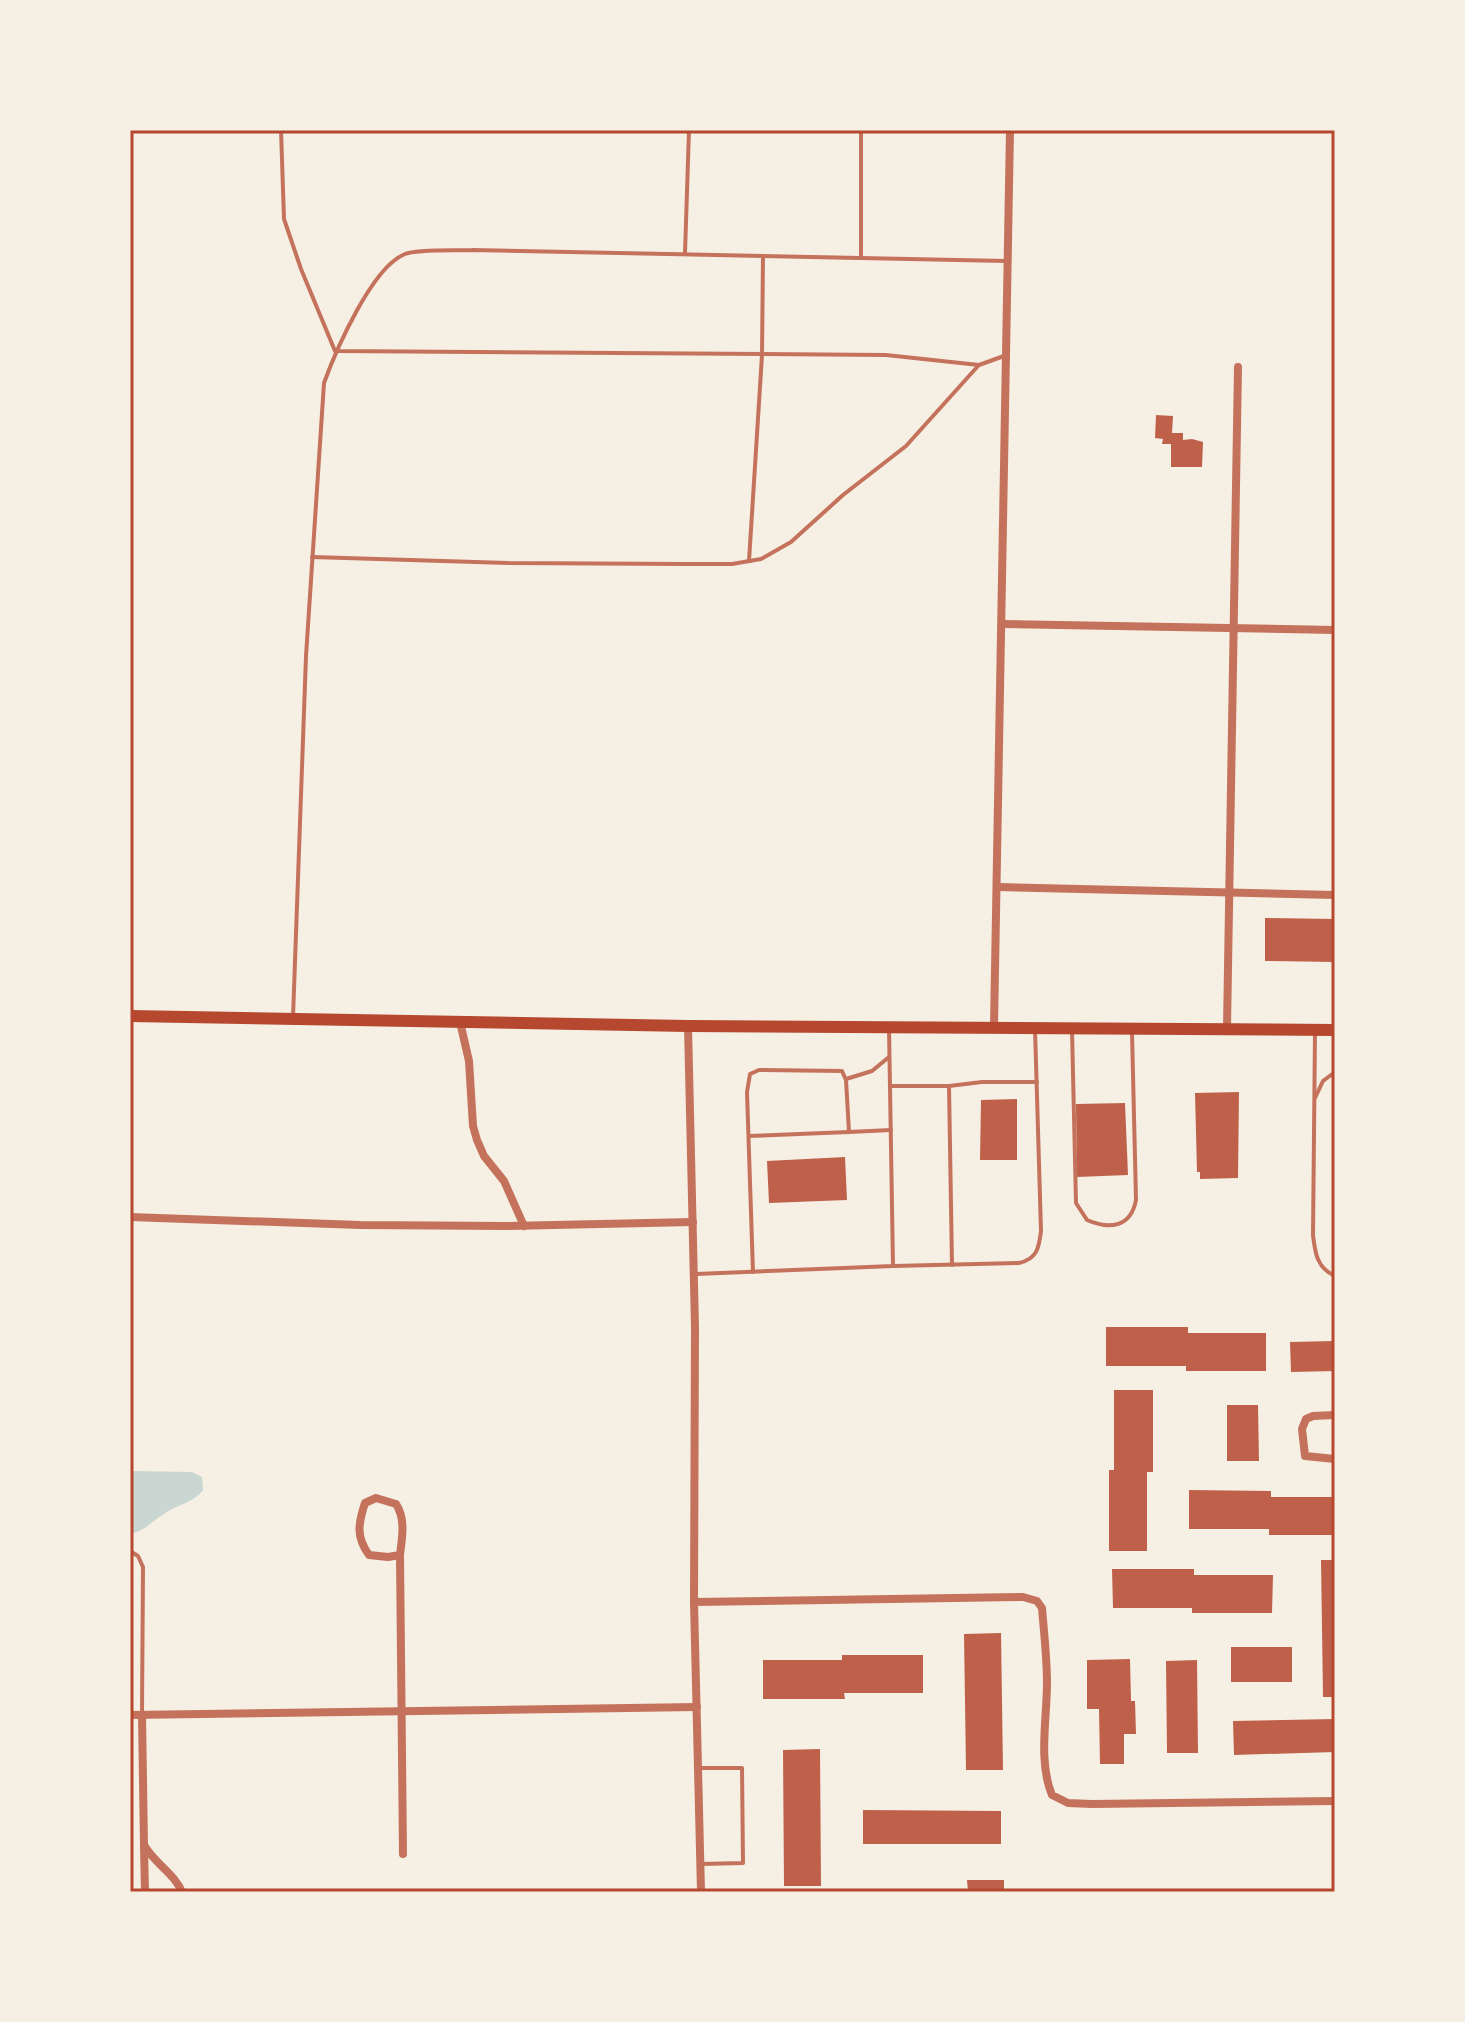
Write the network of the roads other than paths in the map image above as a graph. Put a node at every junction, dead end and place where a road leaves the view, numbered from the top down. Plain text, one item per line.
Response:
1 (281, 130) edge
2 (689, 130) edge
3 (861, 130) edge
4 (1010, 130) edge
5 (685, 253) junction
6 (763, 255) junction
7 (861, 257) junction
8 (1008, 258) junction
9 (335, 351) junction
10 (762, 355) junction
11 (1006, 355) junction
12 (979, 365) junction
13 (1238, 367) dead end
14 (312, 557) junction
15 (749, 561) junction
16 (1002, 624) junction
17 (1234, 629) junction
18 (1335, 630) edge
19 (997, 887) junction
20 (1230, 891) junction
21 (1335, 895) edge
22 (130, 1016) edge
23 (293, 1020) junction
24 (460, 1022) junction
25 (688, 1026) junction
26 (889, 1026) junction
27 (994, 1026) junction
28 (1035, 1027) junction
29 (1072, 1027) junction
30 (1132, 1027) junction
31 (1227, 1028) junction
32 (1315, 1030) junction
33 (1335, 1030) edge
34 (889, 1057) junction
35 (1335, 1072) edge
36 (846, 1079) junction
37 (1037, 1082) junction
38 (890, 1086) junction
39 (949, 1086) junction
40 (1314, 1103) junction
41 (891, 1130) junction
42 (849, 1132) junction
43 (749, 1136) junction
44 (130, 1217) edge
45 (693, 1222) junction
46 (524, 1226) junction
47 (952, 1265) junction
48 (893, 1266) junction
49 (753, 1272) junction
50 (694, 1274) junction
51 (1335, 1276) edge
52 (1335, 1415) edge
53 (1335, 1459) edge
54 (130, 1551) edge
55 (400, 1555) junction
56 (694, 1602) junction
57 (697, 1707) junction
58 (401, 1711) junction
59 (130, 1715) edge
60 (142, 1715) junction
61 (698, 1768) junction
62 (1335, 1801) edge
63 (144, 1845) junction
64 (403, 1854) dead end
65 (701, 1864) junction
66 (145, 1892) edge
67 (182, 1892) edge
68 (701, 1892) edge

1 - 9 lane
2 - 5 lane
3 - 7 lane
4 - 8 street
5 - 6 lane
5 - 9 lane
6 - 7 lane
6 - 10 lane
7 - 8 lane
8 - 11 street
9 - 10 lane
9 - 14 lane
10 - 12 lane
10 - 15 lane
11 - 12 lane
11 - 16 street
12 - 15 lane
13 - 17 street
14 - 15 lane
14 - 23 lane
16 - 17 street
16 - 19 street
17 - 18 street
17 - 20 street
19 - 20 street
19 - 27 street
20 - 21 street
20 - 31 street
22 - 23 main road
23 - 24 main road
24 - 25 main road
24 - 46 street
25 - 26 main road
25 - 45 street
26 - 27 main road
26 - 34 lane
27 - 28 main road
28 - 29 main road
28 - 37 lane
29 - 30 main road
29 - 30 lane
30 - 31 main road
31 - 32 main road
32 - 33 main road
32 - 40 lane
34 - 36 lane
34 - 38 lane
35 - 40 lane
36 - 42 lane
36 - 43 lane
37 - 39 lane
37 - 47 lane
38 - 39 lane
38 - 41 lane
39 - 47 lane
40 - 51 lane
41 - 42 lane
41 - 48 lane
42 - 43 lane
43 - 49 lane
44 - 46 street
45 - 46 street
45 - 50 street
47 - 48 lane
48 - 49 lane
49 - 50 lane
50 - 56 street
52 - 53 street
54 - 60 lane
55 - 55 street
55 - 58 street
56 - 57 street
56 - 62 street
57 - 58 street
57 - 61 street
58 - 60 street
58 - 64 street
59 - 60 street
60 - 63 street
61 - 65 street
61 - 65 lane
63 - 66 street
63 - 67 street
65 - 68 street

